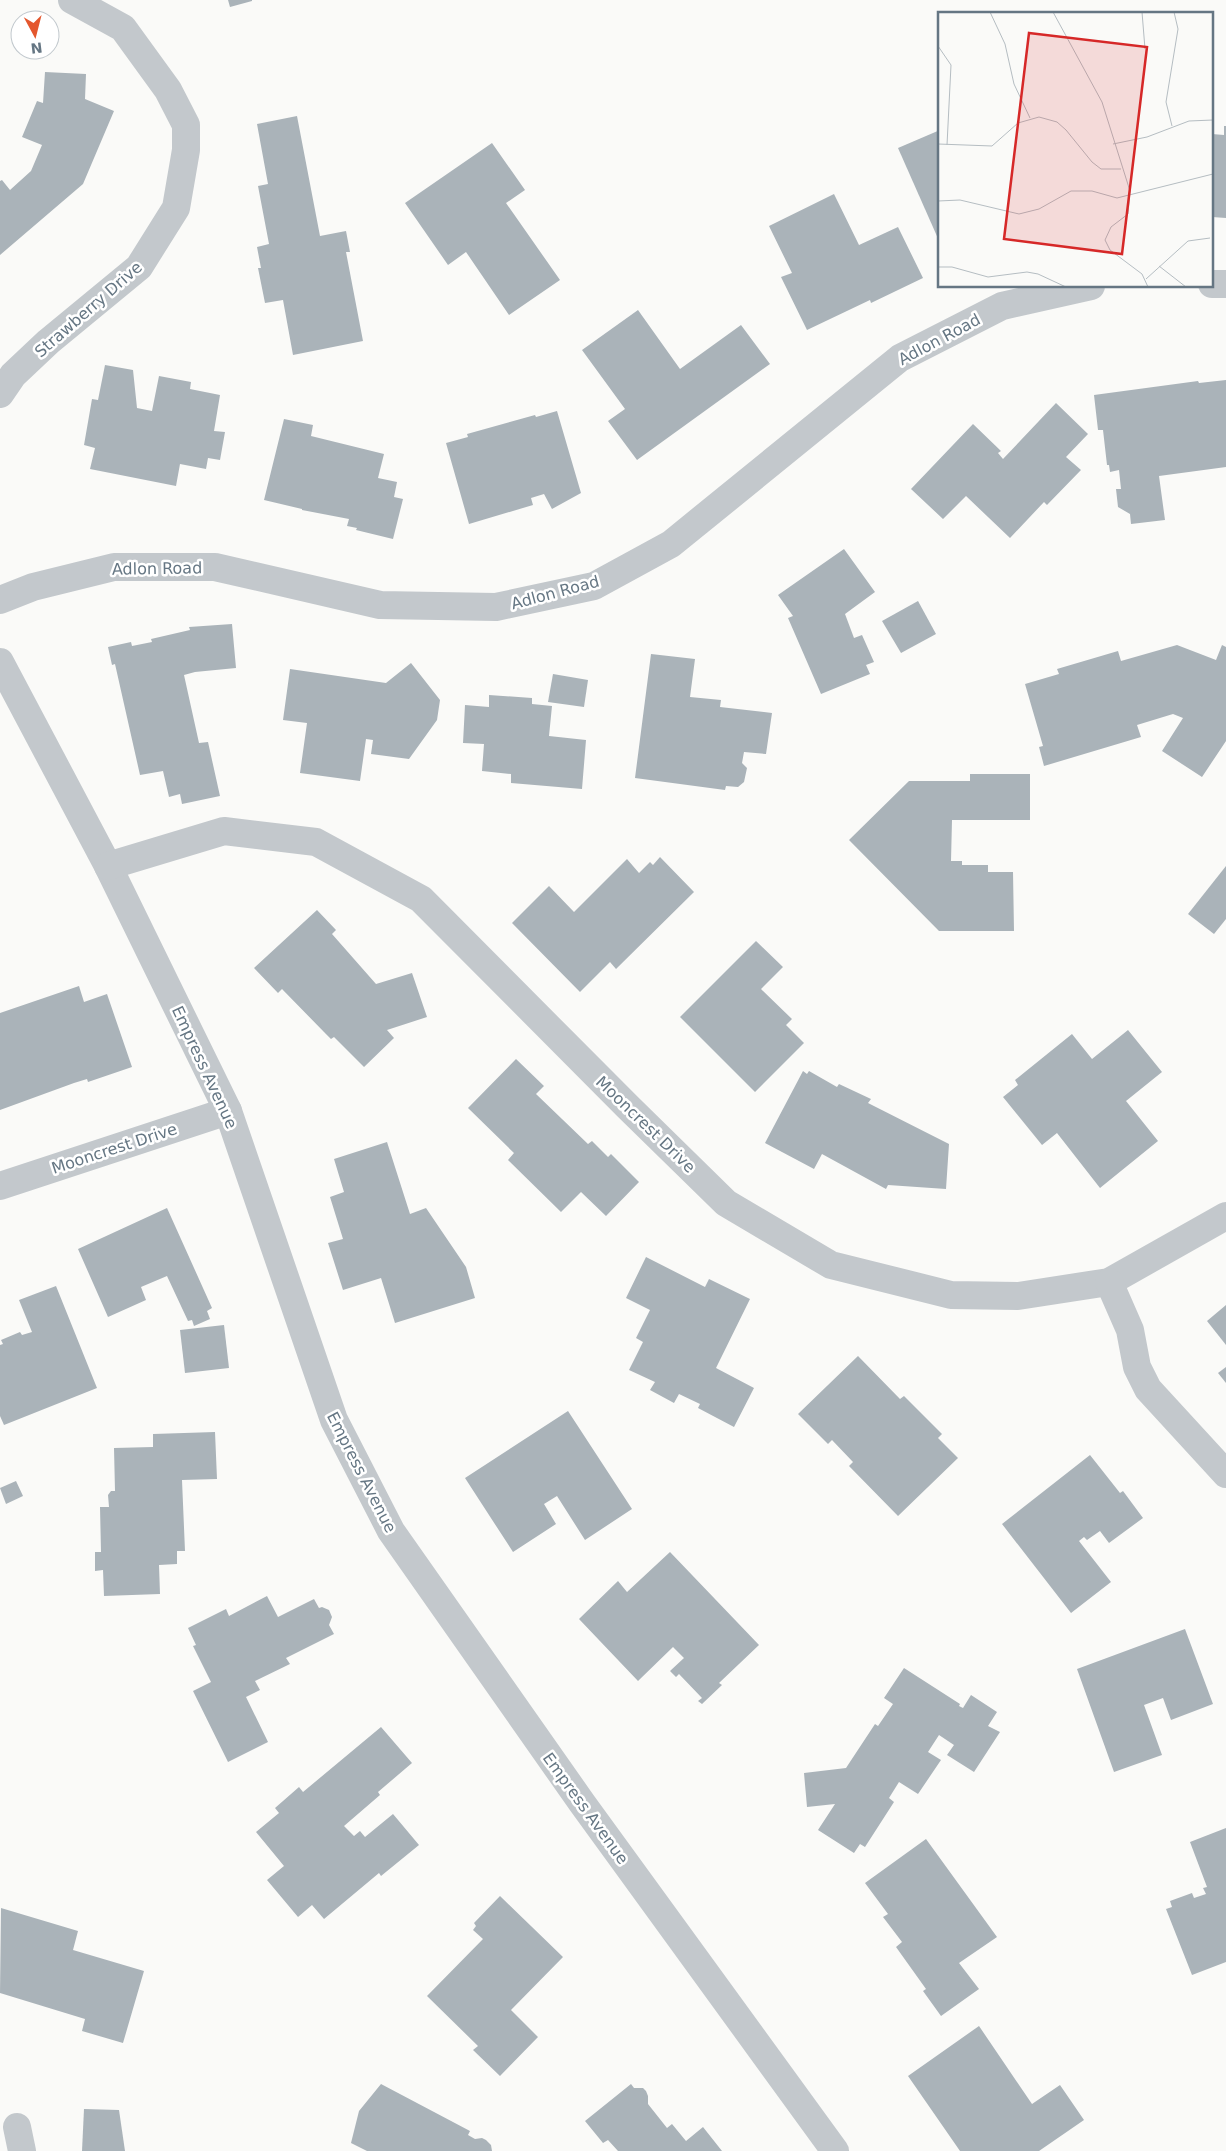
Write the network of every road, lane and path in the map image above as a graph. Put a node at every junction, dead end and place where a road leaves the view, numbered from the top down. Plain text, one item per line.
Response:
1 (72, 0) edge
2 (1082, 288) edge
3 (0, 394) edge
4 (0, 600) edge
5 (0, 662) edge
6 (108, 866) junction
7 (228, 1111) junction
8 (0, 1186) edge
9 (1226, 1216) edge
10 (1108, 1282) junction
11 (1226, 1474) edge
12 (835, 2151) edge

1 - 3 street, Strawberry Drive
2 - 4 street, Adlon Road
5 - 6 street, Empress Avenue
6 - 7 street, Empress Avenue
6 - 10 street, Mooncrest Drive
7 - 8 street, Mooncrest Drive
7 - 12 street, Empress Avenue
9 - 10 street, Mooncrest Drive
10 - 11 street

